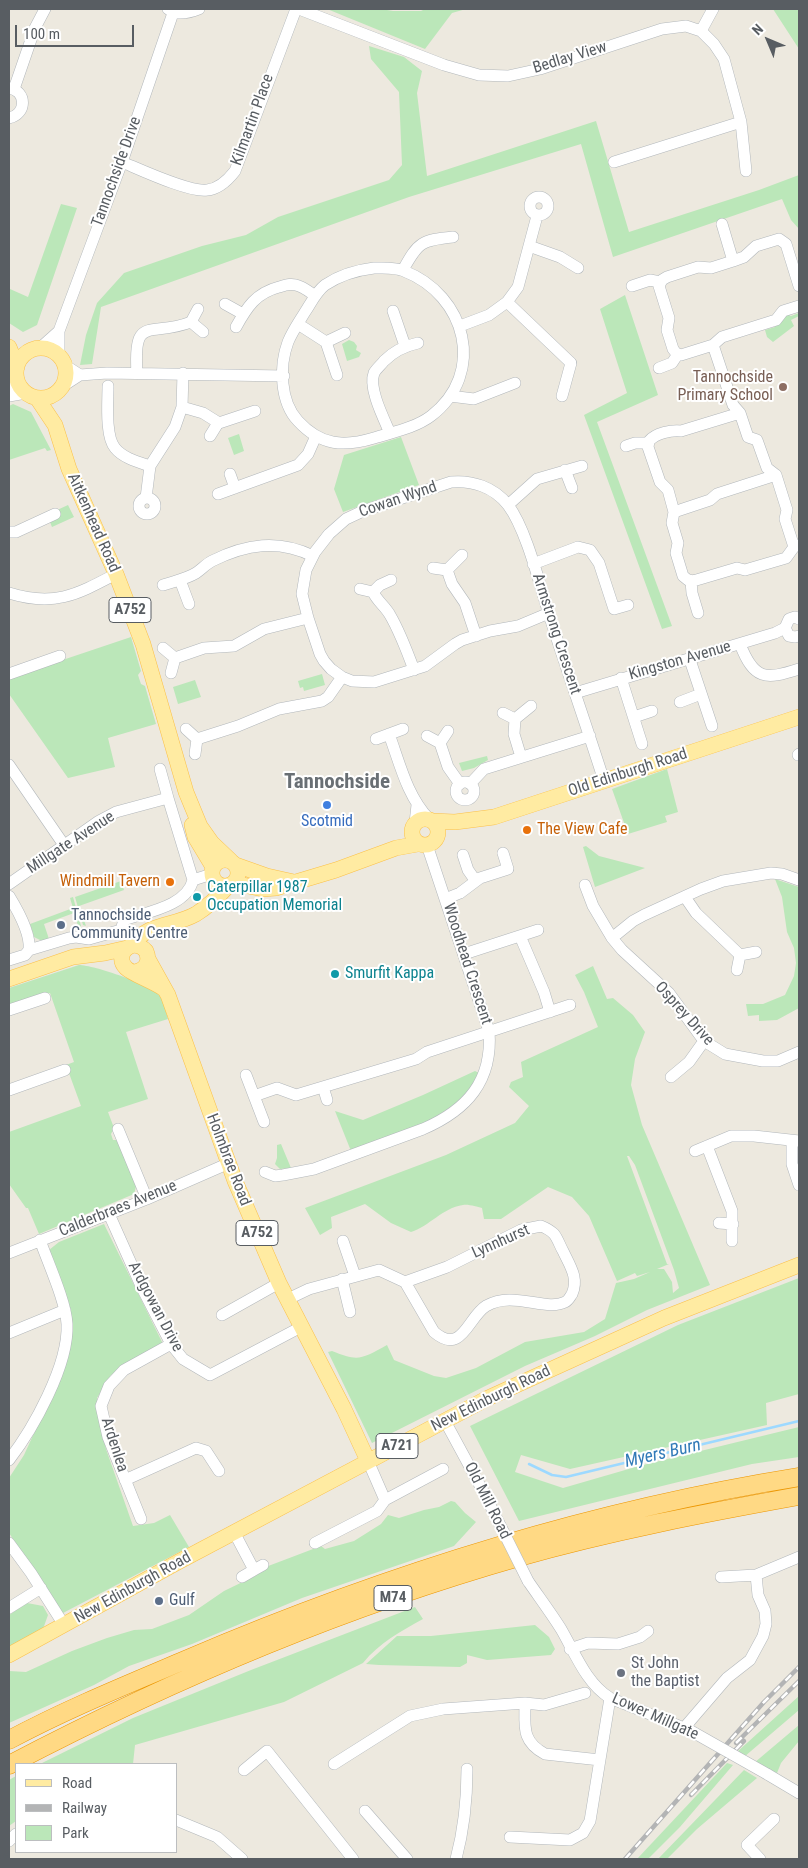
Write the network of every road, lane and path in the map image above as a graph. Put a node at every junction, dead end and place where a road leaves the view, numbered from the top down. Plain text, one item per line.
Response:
1 (45, 9) edge
2 (198, 9) edge
3 (297, 9) edge
4 (713, 9) edge
5 (171, 11) edge
6 (701, 32) junction
7 (11, 88) edge
8 (9, 118) edge
9 (741, 122) junction
10 (122, 162) junction
11 (614, 162) dead end
12 (746, 170) dead end
13 (537, 216) dead end
14 (722, 224) dead end
15 (453, 237) dead end
16 (529, 246) junction
17 (733, 261) junction
18 (796, 264) edge
19 (578, 268) dead end
20 (403, 270) junction
21 (660, 282) junction
22 (632, 286) dead end
23 (799, 286) edge
24 (315, 296) junction
25 (507, 302) junction
26 (225, 304) dead end
27 (799, 306) edge
28 (198, 309) dead end
29 (392, 311) dead end
30 (243, 314) junction
31 (191, 322) junction
32 (298, 324) junction
33 (460, 326) junction
34 (236, 328) dead end
35 (59, 331) junction
36 (203, 332) dead end
37 (346, 334) dead end
38 (326, 342) junction
39 (418, 343) dead end
40 (713, 345) junction
41 (405, 346) junction
42 (9, 348) edge
43 (34, 350) junction
44 (678, 354) junction
45 (62, 360) junction
46 (660, 368) dead end
47 (17, 372) junction
48 (137, 373) junction
49 (183, 373) junction
50 (80, 375) junction
51 (337, 375) dead end
52 (284, 376) junction
53 (515, 383) dead end
54 (108, 386) dead end
55 (61, 388) junction
56 (9, 395) edge
57 (32, 395) junction
58 (450, 396) junction
59 (562, 396) dead end
60 (182, 407) junction
61 (255, 411) dead end
62 (740, 413) junction
63 (218, 423) junction
64 (55, 425) junction
65 (390, 433) junction
66 (210, 436) dead end
67 (316, 436) junction
68 (648, 443) junction
69 (626, 446) dead end
70 (150, 466) junction
71 (582, 466) dead end
72 (565, 470) junction
73 (230, 474) dead end
74 (776, 475) junction
75 (235, 488) junction
76 (572, 488) dead end
77 (218, 494) dead end
78 (495, 494) joint
79 (146, 498) dead end
80 (508, 505) junction
81 (674, 512) junction
82 (55, 514) dead end
83 (9, 532) edge
84 (796, 546) edge
85 (462, 555) dead end
86 (313, 556) junction
87 (533, 564) junction
88 (433, 568) dead end
89 (447, 570) junction
90 (116, 574) junction
91 (180, 580) junction
92 (391, 580) dead end
93 (691, 581) junction
94 (164, 584) dead end
95 (360, 589) dead end
96 (373, 592) junction
97 (9, 593) edge
98 (189, 604) dead end
99 (628, 605) dead end
100 (549, 613) junction
101 (698, 613) dead end
102 (308, 618) junction
103 (799, 619) edge
104 (784, 628) junction
105 (476, 636) junction
106 (799, 636) edge
107 (740, 644) junction
108 (163, 648) dead end
109 (60, 656) dead end
110 (175, 658) junction
111 (690, 660) junction
112 (799, 669) edge
113 (414, 670) junction
114 (172, 673) dead end
115 (9, 674) edge
116 (342, 677) junction
117 (621, 678) junction
118 (575, 693) junction
119 (701, 694) junction
120 (680, 702) dead end
121 (531, 706) dead end
122 (652, 711) dead end
123 (503, 713) dead end
124 (634, 717) junction
125 (799, 717) edge
126 (515, 718) junction
127 (712, 726) dead end
128 (186, 729) dead end
129 (403, 730) dead end
130 (448, 730) dead end
131 (389, 734) junction
132 (427, 736) dead end
133 (590, 736) junction
134 (198, 739) junction
135 (376, 739) dead end
136 (440, 743) junction
137 (642, 744) dead end
138 (195, 754) dead end
139 (521, 757) junction
140 (9, 765) edge
141 (160, 769) dead end
142 (604, 781) junction
143 (186, 792) junction
144 (168, 798) junction
145 (425, 831) junction
146 (64, 845) junction
147 (503, 853) dead end
148 (463, 855) dead end
149 (233, 863) junction
150 (220, 878) junction
151 (194, 880) junction
152 (475, 880) junction
153 (799, 880) edge
154 (294, 882) junction
155 (9, 884) edge
156 (586, 884) dead end
157 (9, 896) edge
158 (685, 897) junction
159 (446, 899) junction
160 (172, 924) junction
161 (538, 930) dead end
162 (520, 936) junction
163 (612, 938) junction
164 (129, 947) junction
165 (29, 950) junction
166 (756, 952) dead end
167 (464, 954) junction
168 (740, 955) junction
169 (79, 956) junction
170 (148, 957) junction
171 (9, 960) edge
172 (129, 970) junction
173 (737, 970) dead end
174 (9, 979) edge
175 (164, 989) junction
176 (45, 998) dead end
177 (570, 1005) dead end
178 (9, 1010) edge
179 (550, 1012) junction
180 (489, 1031) junction
181 (704, 1041) junction
182 (799, 1052) edge
183 (65, 1070) dead end
184 (246, 1075) dead end
185 (671, 1077) dead end
186 (322, 1087) junction
187 (9, 1090) edge
188 (254, 1096) junction
189 (327, 1100) dead end
190 (264, 1122) dead end
191 (118, 1129) dead end
192 (796, 1141) edge
193 (707, 1146) junction
194 (695, 1151) dead end
195 (227, 1164) junction
196 (264, 1172) dead end
197 (799, 1185) edge
198 (147, 1199) junction
199 (109, 1214) junction
200 (720, 1223) dead end
201 (733, 1224) junction
202 (40, 1240) junction
203 (343, 1241) dead end
204 (732, 1241) dead end
205 (9, 1253) edge
206 (799, 1266) edge
207 (355, 1276) junction
208 (342, 1280) junction
209 (405, 1282) junction
210 (279, 1283) junction
211 (288, 1299) junction
212 (65, 1310) junction
213 (350, 1312) dead end
214 (222, 1315) dead end
215 (301, 1327) junction
216 (9, 1333) edge
217 (171, 1344) junction
218 (446, 1421) junction
219 (14, 1443) edge
220 (9, 1460) edge
221 (368, 1461) junction
222 (443, 1469) dead end
223 (219, 1471) dead end
224 (799, 1477) edge
225 (125, 1480) junction
226 (799, 1496) edge
227 (385, 1500) junction
228 (141, 1519) dead end
229 (234, 1532) junction
230 (9, 1543) edge
231 (315, 1544) dead end
232 (798, 1557) edge
233 (756, 1575) junction
234 (242, 1577) dead end
235 (721, 1577) dead end
236 (528, 1581) joint
237 (41, 1588) junction
238 (9, 1608) edge
239 (64, 1625) junction
240 (648, 1631) dead end
241 (570, 1648) junction
242 (9, 1655) edge
243 (585, 1693) dead end
244 (610, 1698) junction
245 (526, 1703) junction
246 (688, 1729) junction
247 (9, 1740) edge
248 (600, 1760) junction
249 (334, 1764) dead end
250 (9, 1765) edge
251 (467, 1769) dead end
252 (244, 1770) dead end
253 (798, 1791) edge
254 (365, 1811) dead end
255 (774, 1819) dead end
256 (178, 1821) edge
257 (510, 1837) dead end
258 (242, 1859) edge
259 (353, 1859) edge
260 (407, 1859) edge
261 (456, 1859) edge
262 (760, 1859) edge

1 - 7 street
2 - 5 street, Tannochside Drive
3 - 6 street, Bedlay View
3 - 10 street, Kilmartin Place
4 - 6 street
5 - 10 street, Tannochside Drive
6 - 9 street
7 - 8 street
9 - 11 street
9 - 12 street
10 - 35 street, Tannochside Drive
13 - 16 street
14 - 17 street
15 - 20 street
16 - 19 street
16 - 25 street
17 - 18 street
17 - 21 street
18 - 23 street
20 - 24 street
20 - 33 street
21 - 22 street
21 - 44 street
24 - 30 street
24 - 32 street
25 - 33 street
25 - 59 street
26 - 30 street
27 - 40 street
28 - 31 street
29 - 41 street
30 - 34 street
31 - 36 street
31 - 48 street
32 - 38 street
32 - 52 street
33 - 58 street
35 - 43 street, Tannochside Drive
35 - 45 street, Tannochside Drive
37 - 38 street
38 - 51 street
39 - 41 street
40 - 44 street
40 - 62 street
41 - 65 street
42 - 43 main road
42 - 47 main road
43 - 45 main road
43 - 47 main road
44 - 46 street
45 - 50 street
45 - 55 main road
47 - 56 street
47 - 57 main road
48 - 49 street
48 - 50 street
49 - 52 street
49 - 60 street
50 - 55 street
52 - 67 street
53 - 58 street
54 - 70 street
55 - 57 main road
55 - 64 main road, Aitkenhead Road / A752
56 - 57 street
57 - 64 main road, Aitkenhead Road / A752
58 - 65 street
60 - 63 street
60 - 70 street
61 - 63 street
62 - 68 street
62 - 74 street
63 - 66 street
64 - 90 main road, Aitkenhead Road / A752
65 - 67 street
67 - 75 street
68 - 69 street
68 - 81 street
70 - 79 street
71 - 72 street
72 - 76 street
72 - 80 street
73 - 75 street
74 - 81 street
74 - 84 street
75 - 77 street
78 - 80 street, Armstrong Crescent
78 - 86 street, Cowan Wynd
80 - 87 street, Armstrong Crescent
81 - 93 street
82 - 83 street
84 - 93 street
85 - 89 street
86 - 91 street
86 - 102 street, Cowan Wynd
87 - 99 street
87 - 100 street, Armstrong Crescent
88 - 89 street
89 - 105 street
90 - 97 street
90 - 143 main road, Aitkenhead Road / A752
91 - 94 street
91 - 98 street
92 - 96 street
93 - 101 street
95 - 96 street
96 - 113 street
100 - 105 street
100 - 118 street, Armstrong Crescent
102 - 110 street
102 - 116 street, Cowan Wynd
103 - 104 street, Kingston Avenue
104 - 106 street
104 - 107 street, Kingston Avenue
105 - 113 street
107 - 111 street, Kingston Avenue
107 - 112 street
108 - 110 street
109 - 115 street
110 - 114 street
111 - 117 street, Kingston Avenue
111 - 119 street
113 - 116 street
116 - 134 street
117 - 118 street, Kingston Avenue
117 - 124 street
118 - 133 street, Armstrong Crescent
119 - 120 street
119 - 127 street
121 - 126 street
122 - 124 street
123 - 126 street
124 - 137 street
125 - 142 main road, Old Edinburgh Road
126 - 139 street
128 - 134 street
129 - 131 street
130 - 136 street
131 - 135 street
131 - 145 street
132 - 136 street
133 - 139 street
133 - 142 street, Armstrong Crescent
134 - 138 street
136 - 139 street
140 - 146 street
141 - 144 street
142 - 145 main road, Old Edinburgh Road
143 - 149 main road, Aitkenhead Road / A752
143 - 150 main road, Aitkenhead Road / A752
144 - 146 street, Millgate Avenue
144 - 151 street
145 - 154 main road, Old Edinburgh Road
145 - 159 street, Woodhead Crescent
146 - 155 street, Millgate Avenue
147 - 152 street
148 - 152 street
149 - 150 main road
149 - 150 main road
149 - 154 main road, Old Edinburgh Road
150 - 151 street
150 - 154 main road, Old Edinburgh Road
150 - 160 main road
151 - 165 street
152 - 159 street
153 - 158 street
156 - 163 street, Osprey Drive
157 - 165 street
158 - 163 street
158 - 168 street
159 - 167 street, Woodhead Crescent
160 - 164 main road
160 - 170 main road
161 - 162 street
162 - 167 street
162 - 179 street
163 - 181 street, Osprey Drive
164 - 169 main road
164 - 170 main road
164 - 172 main road
165 - 171 street
166 - 168 street
167 - 180 street, Woodhead Crescent
168 - 173 street
169 - 172 main road
169 - 174 main road
170 - 172 main road
170 - 175 main road, Holmbrae Road / A752
172 - 175 main road
175 - 195 main road, Holmbrae Road / A752
176 - 178 street
177 - 179 street
179 - 180 street
180 - 186 street
180 - 196 street, Woodhead Crescent
181 - 182 street, Osprey Drive
181 - 185 street
183 - 187 street
184 - 188 street
186 - 188 street
186 - 189 street
188 - 190 street
191 - 198 street
192 - 193 street
192 - 197 street
193 - 194 street
193 - 201 street
195 - 198 street, Calderbraes Avenue
195 - 210 main road, Holmbrae Road / A752
198 - 199 street, Calderbraes Avenue
199 - 202 street, Calderbraes Avenue
199 - 217 street, Ardgowan Drive
200 - 201 street
201 - 204 street
202 - 205 street, Calderbraes Avenue
202 - 212 street
203 - 207 street
206 - 218 main road, New Edinburgh Road / A721
207 - 208 street
207 - 209 street
208 - 211 street
208 - 213 street
209 - 209 street, Lynnhurst
210 - 211 main road, Holmbrae Road / A752
210 - 214 street
211 - 215 main road, Holmbrae Road / A752
212 - 216 street
212 - 219 street
215 - 217 street, Ardgowan Drive
215 - 221 main road, Holmbrae Road / A752
217 - 225 street, Ardenlea
218 - 221 main road, New Edinburgh Road / A721
218 - 236 street, Old Mill Road, bridge
219 - 220 street
221 - 227 street
221 - 229 main road, New Edinburgh Road / A721
222 - 227 street
223 - 225 street
224 - 247 highway, M74
225 - 228 street, Ardenlea
226 - 250 highway, M74
227 - 231 street
229 - 234 street
229 - 239 main road, New Edinburgh Road / A721
230 - 237 street
232 - 233 street
233 - 235 street
233 - 246 street
236 - 241 street, Lower Millgate
237 - 238 street
237 - 239 street
239 - 242 main road, New Edinburgh Road / A721
240 - 241 street
241 - 244 street, Lower Millgate
243 - 245 street
244 - 246 street, Lower Millgate
244 - 248 street
245 - 248 street
245 - 249 street
246 - 253 street, Lower Millgate, bridge
248 - 257 street
251 - 261 street
252 - 259 street
254 - 260 street
255 - 262 street
256 - 258 street

